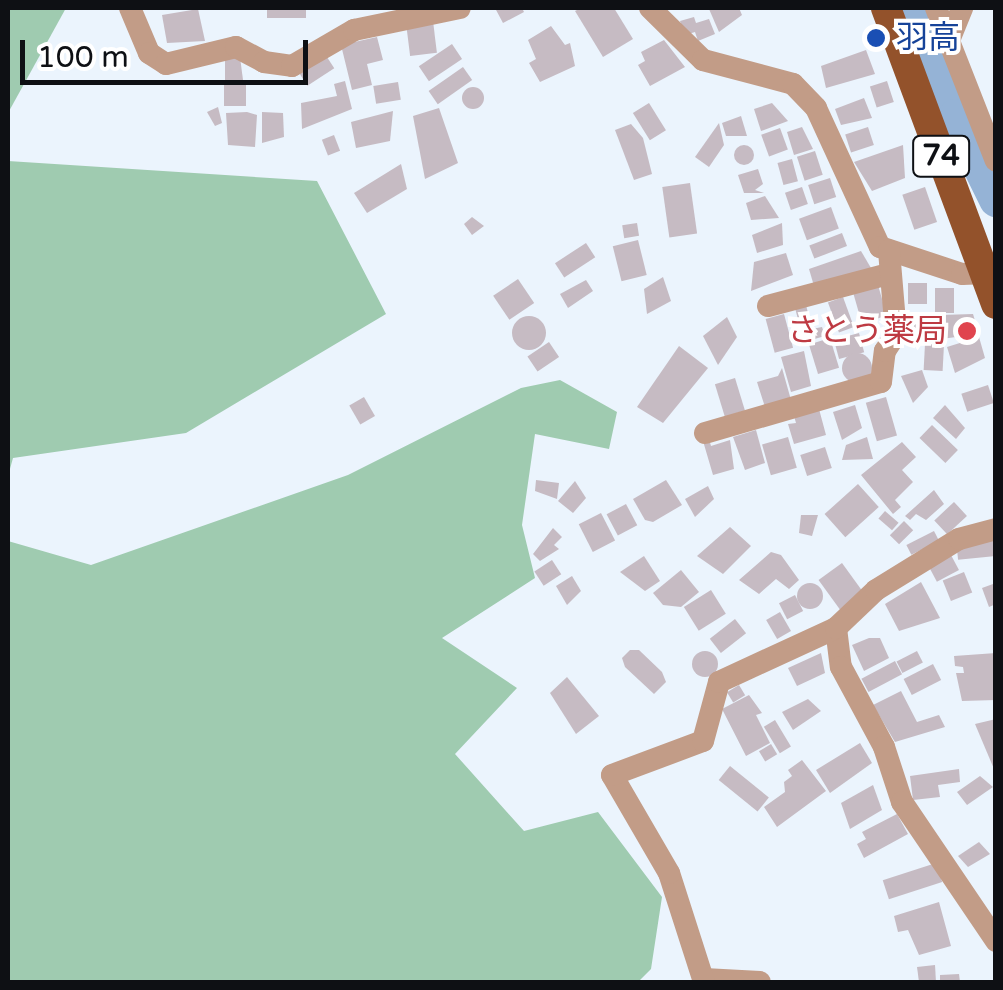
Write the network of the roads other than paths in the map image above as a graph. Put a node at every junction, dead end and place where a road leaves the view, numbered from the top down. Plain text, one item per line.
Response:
1 (130, 8) edge
2 (460, 8) edge
3 (650, 8) edge
4 (886, 8) edge
5 (936, 8) edge
6 (962, 8) edge
7 (948, 43) junction
8 (996, 161) edge
9 (889, 250) junction
10 (989, 272) edge
11 (888, 274) junction
12 (996, 304) edge
13 (768, 306) dead end
14 (706, 434) dead end
15 (996, 529) edge
16 (836, 628) junction
17 (996, 941) edge
18 (704, 981) edge
19 (760, 982) edge

1 - 2 street
3 - 9 street
4 - 10 main road, 74
5 - 7 street
6 - 7 street
7 - 8 street
9 - 10 street
9 - 11 street
10 - 12 main road, 74
11 - 13 street
11 - 14 street
15 - 16 street
16 - 17 street
16 - 18 street
18 - 19 street

